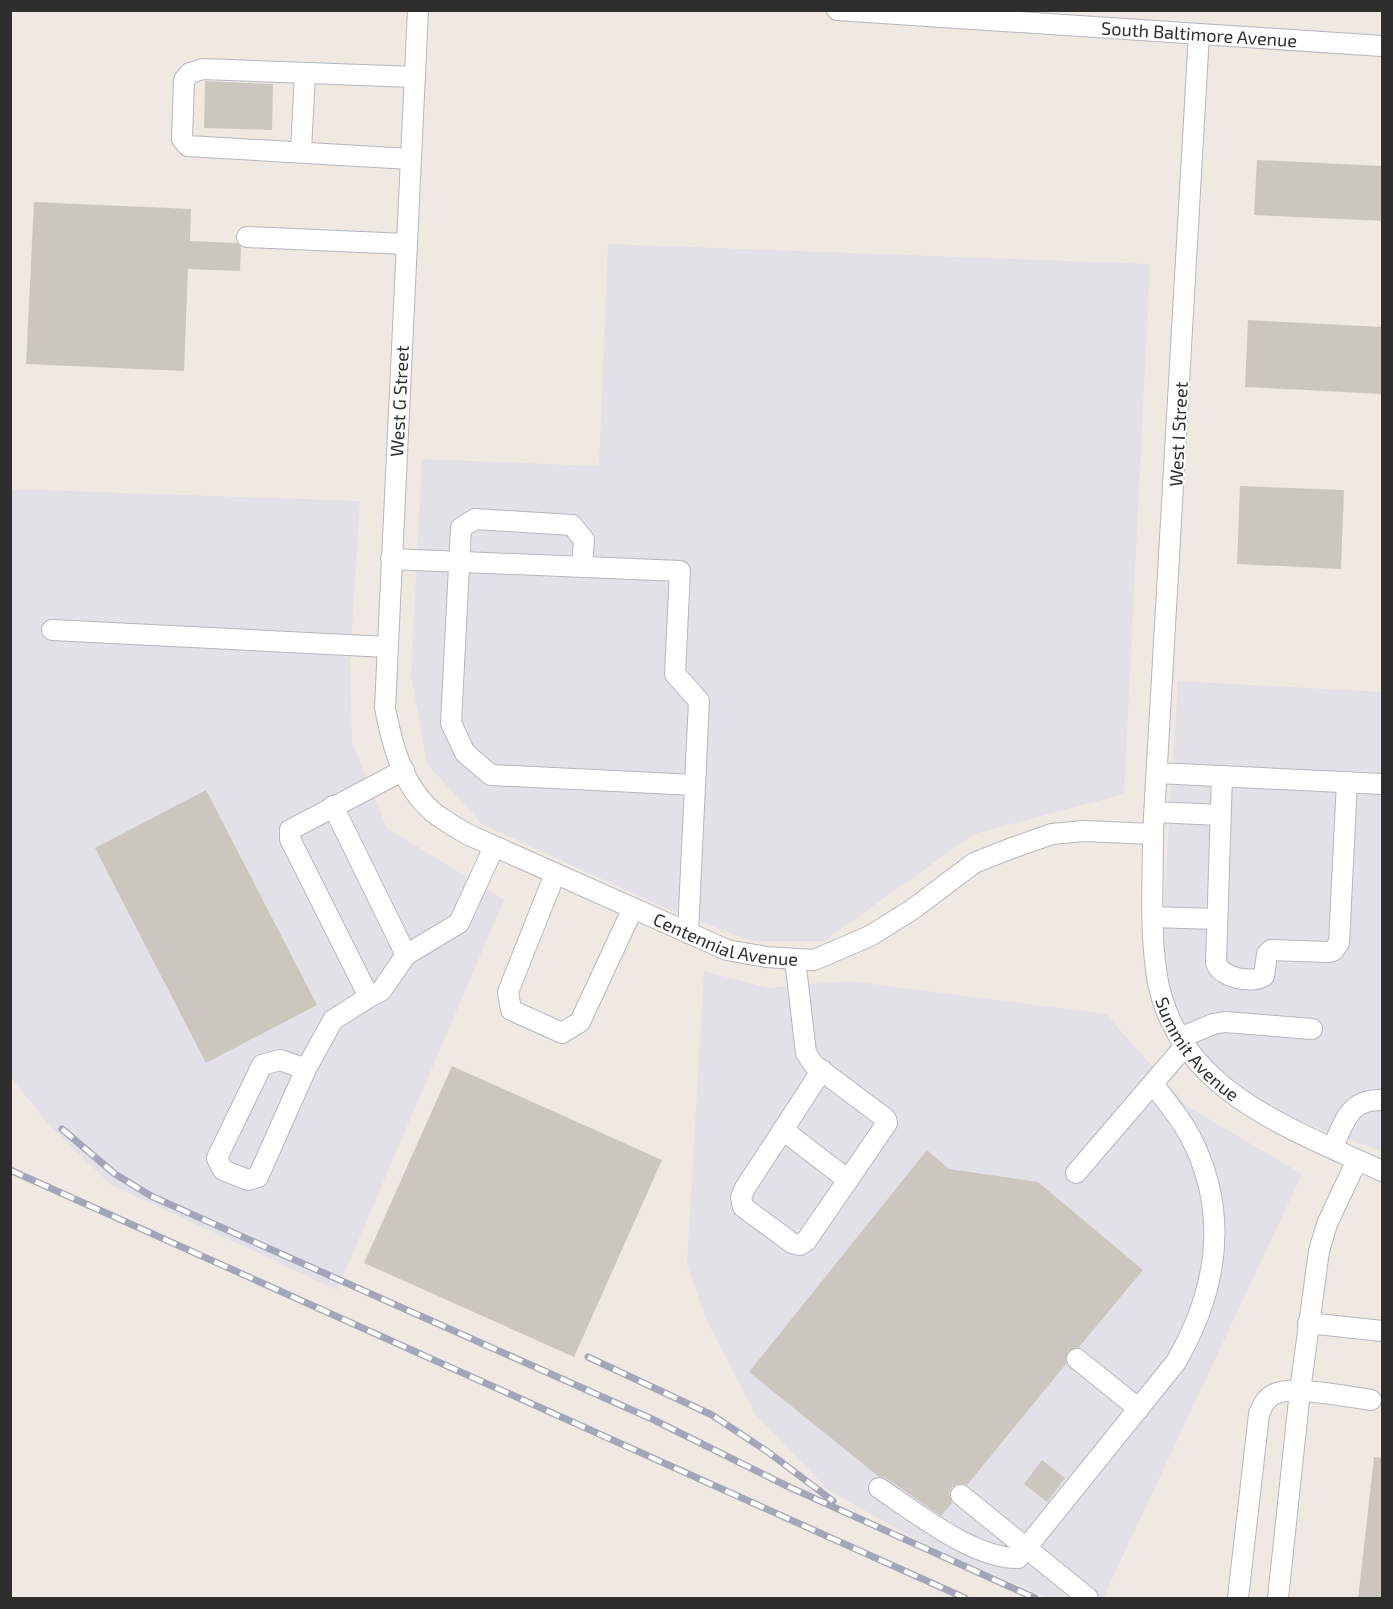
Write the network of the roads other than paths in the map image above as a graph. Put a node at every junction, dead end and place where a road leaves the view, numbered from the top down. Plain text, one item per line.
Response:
1 (418, 10) edge
2 (837, 10) edge
3 (941, 14) edge
4 (1057, 17) edge
5 (1199, 34) junction
6 (1383, 46) edge
7 (305, 73) junction
8 (415, 77) junction
9 (301, 151) junction
10 (410, 159) junction
11 (247, 237) dead end
12 (406, 244) junction
13 (391, 559) junction
14 (458, 561) junction
15 (582, 566) junction
16 (52, 630) dead end
17 (387, 647) junction
18 (1157, 773) junction
19 (1222, 776) junction
20 (407, 778) junction
21 (1347, 782) junction
22 (1383, 784) edge
23 (695, 785) junction
24 (333, 806) junction
25 (1155, 812) junction
26 (1220, 815) junction
27 (1153, 834) junction
28 (495, 847) junction
29 (555, 874) junction
30 (633, 908) junction
31 (1153, 917) junction
32 (1216, 919) junction
33 (688, 933) junction
34 (406, 956) junction
35 (795, 959) junction
36 (369, 997) junction
37 (1312, 1029) dead end
38 (1182, 1042) junction
39 (306, 1069) junction
40 (822, 1070) junction
41 (1153, 1084) junction
42 (1383, 1101) edge
43 (783, 1130) junction
44 (1332, 1148) junction
45 (1357, 1160) junction
46 (1383, 1171) edge
47 (1076, 1173) dead end
48 (848, 1180) junction
49 (1308, 1323) junction
50 (1383, 1331) edge
51 (1077, 1359) dead end
52 (1300, 1391) junction
53 (1371, 1400) dead end
54 (1139, 1409) junction
55 (879, 1488) dead end
56 (961, 1495) dead end
57 (1028, 1549) junction
58 (1088, 1599) edge
59 (1238, 1599) edge
60 (1278, 1599) edge

1 - 8 street, West G Street
2 - 3 street, South Baltimore Avenue
3 - 4 street, South Baltimore Avenue
4 - 5 street, South Baltimore Avenue
5 - 6 street, South Baltimore Avenue
5 - 18 street, West I Street
7 - 8 street
7 - 9 street
7 - 9 street
8 - 10 street, West G Street
9 - 10 street
10 - 12 street, West G Street
11 - 12 street
12 - 13 street, West G Street
13 - 14 street
13 - 17 street, West G Street
14 - 15 street
14 - 15 street
14 - 23 street
15 - 23 street
16 - 17 street
17 - 20 street, West G Street
18 - 19 street
18 - 25 street, West I Street
19 - 21 street
19 - 26 street
20 - 24 street
20 - 28 street, Centennial Avenue
21 - 22 street
21 - 32 street
23 - 33 street
24 - 34 street
24 - 36 street
25 - 26 street
25 - 27 street, West I Street
26 - 32 street
27 - 31 street, Summit Avenue
27 - 35 street, Centennial Avenue
28 - 29 street, Centennial Avenue
28 - 34 street
29 - 30 street, Centennial Avenue
29 - 30 street
30 - 33 street, Centennial Avenue
31 - 32 street
31 - 38 street, Summit Avenue
33 - 35 street, Centennial Avenue
34 - 36 street
35 - 40 street
36 - 39 street
37 - 38 street
38 - 41 street
38 - 44 street, Summit Avenue
39 - 39 street
40 - 43 street
40 - 48 street
41 - 47 street
41 - 54 street
42 - 44 street
43 - 48 street
43 - 48 street
44 - 45 street, Summit Avenue
45 - 46 street, Summit Avenue
45 - 49 street
49 - 50 street
49 - 52 street
51 - 54 street
52 - 53 street
52 - 59 street
52 - 60 street
54 - 57 street
55 - 57 street
56 - 57 street
57 - 58 street

